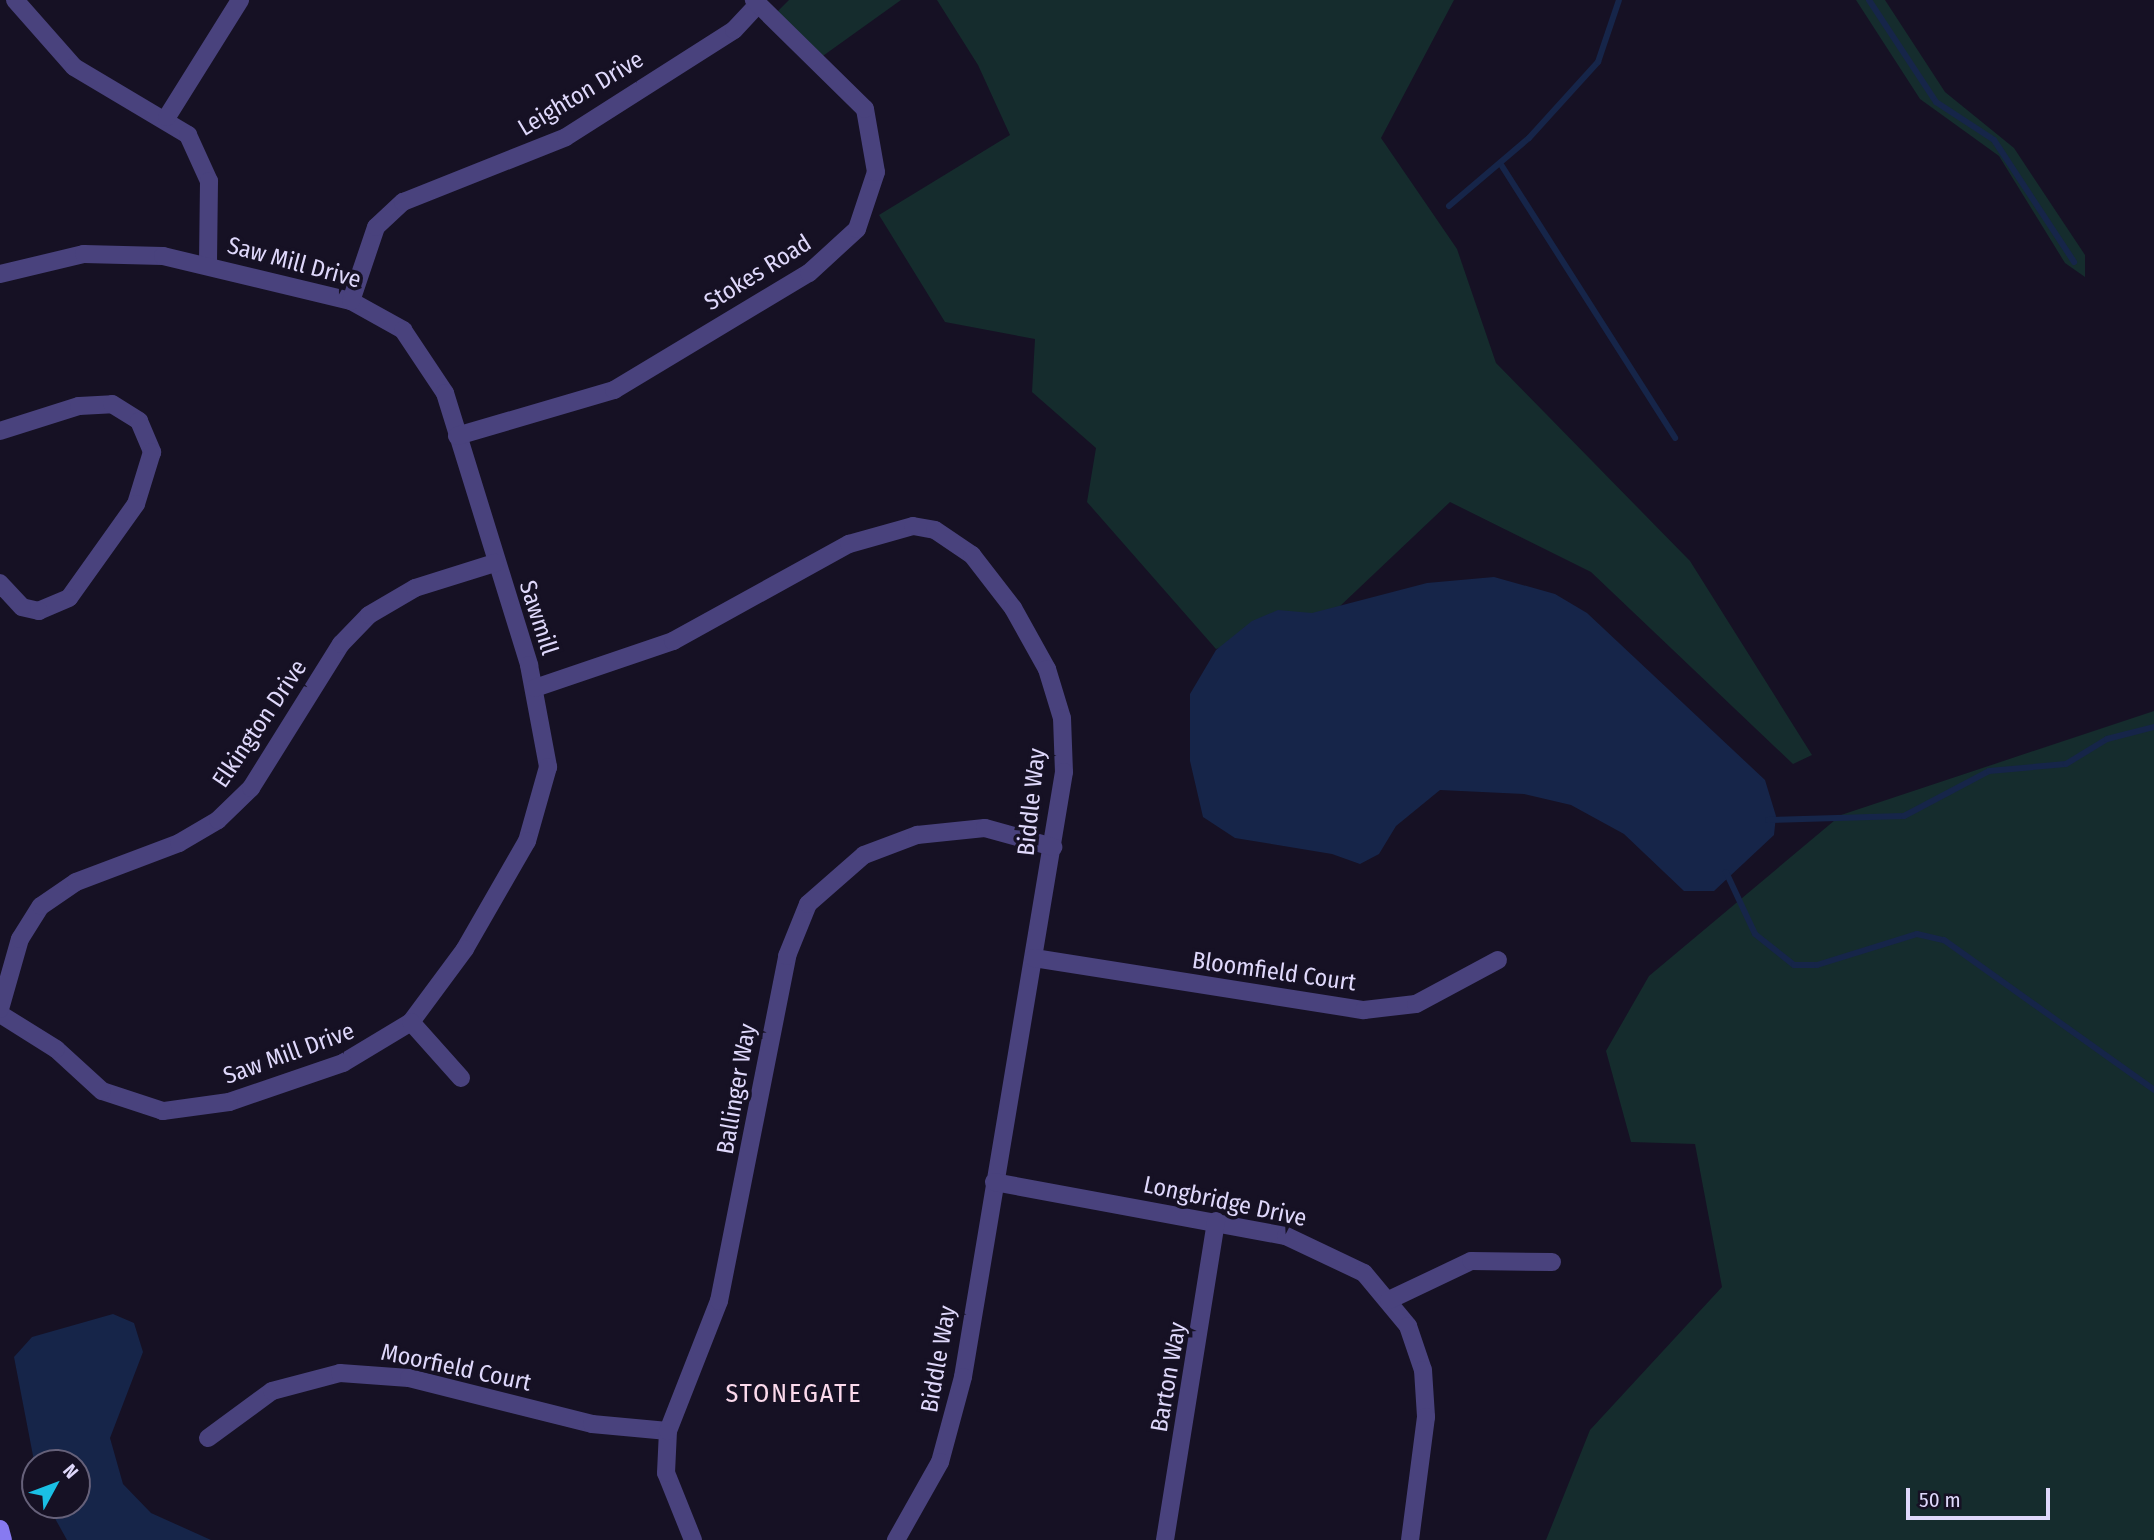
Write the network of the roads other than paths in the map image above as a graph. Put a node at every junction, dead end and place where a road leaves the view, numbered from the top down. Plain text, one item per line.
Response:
1 (15, 0) edge
2 (240, 0) edge
3 (756, 2) edge
4 (167, 117) junction
5 (208, 266) junction
6 (0, 274) edge
7 (351, 301) junction
8 (0, 431) edge
9 (457, 436) junction
10 (495, 563) junction
11 (0, 583) edge
12 (535, 688) junction
13 (1053, 847) junction
14 (1034, 958) junction
15 (1499, 960) dead end
16 (0, 1012) edge
17 (411, 1022) junction
18 (461, 1078) dead end
19 (994, 1182) junction
20 (1216, 1221) junction
21 (1552, 1262) dead end
22 (1389, 1300) junction
23 (668, 1431) junction
24 (208, 1438) dead end
25 (0, 1529) edge
26 (3, 1540) edge
27 (693, 1540) edge
28 (896, 1540) edge
29 (1166, 1540) edge
30 (1410, 1540) edge

1 - 4 street
2 - 4 street
3 - 7 street, Leighton Drive
3 - 9 street, Stokes Road
4 - 5 street
5 - 6 street, Saw Mill Drive
5 - 7 street, Saw Mill Drive
7 - 9 street, Saw Mill Drive
8 - 11 street
9 - 10 street, Saw Mill Drive
10 - 12 street, Sawmill
10 - 16 street, Elkington Drive
12 - 13 street, Biddle Way
12 - 17 street, Saw Mill Drive
13 - 14 street, Biddle Way
13 - 23 street, Ballinger Way
14 - 15 street, Bloomfield Court
14 - 19 street, Biddle Way
16 - 17 street, Saw Mill Drive
17 - 18 street
19 - 20 street, Longbridge Drive
19 - 28 street, Biddle Way
20 - 22 street, Longbridge Drive
20 - 29 street, Barton Way
21 - 22 street
22 - 30 street, Longbridge Drive
23 - 24 street, Moorfield Court
23 - 27 street, Ballinger Way
25 - 26 street

